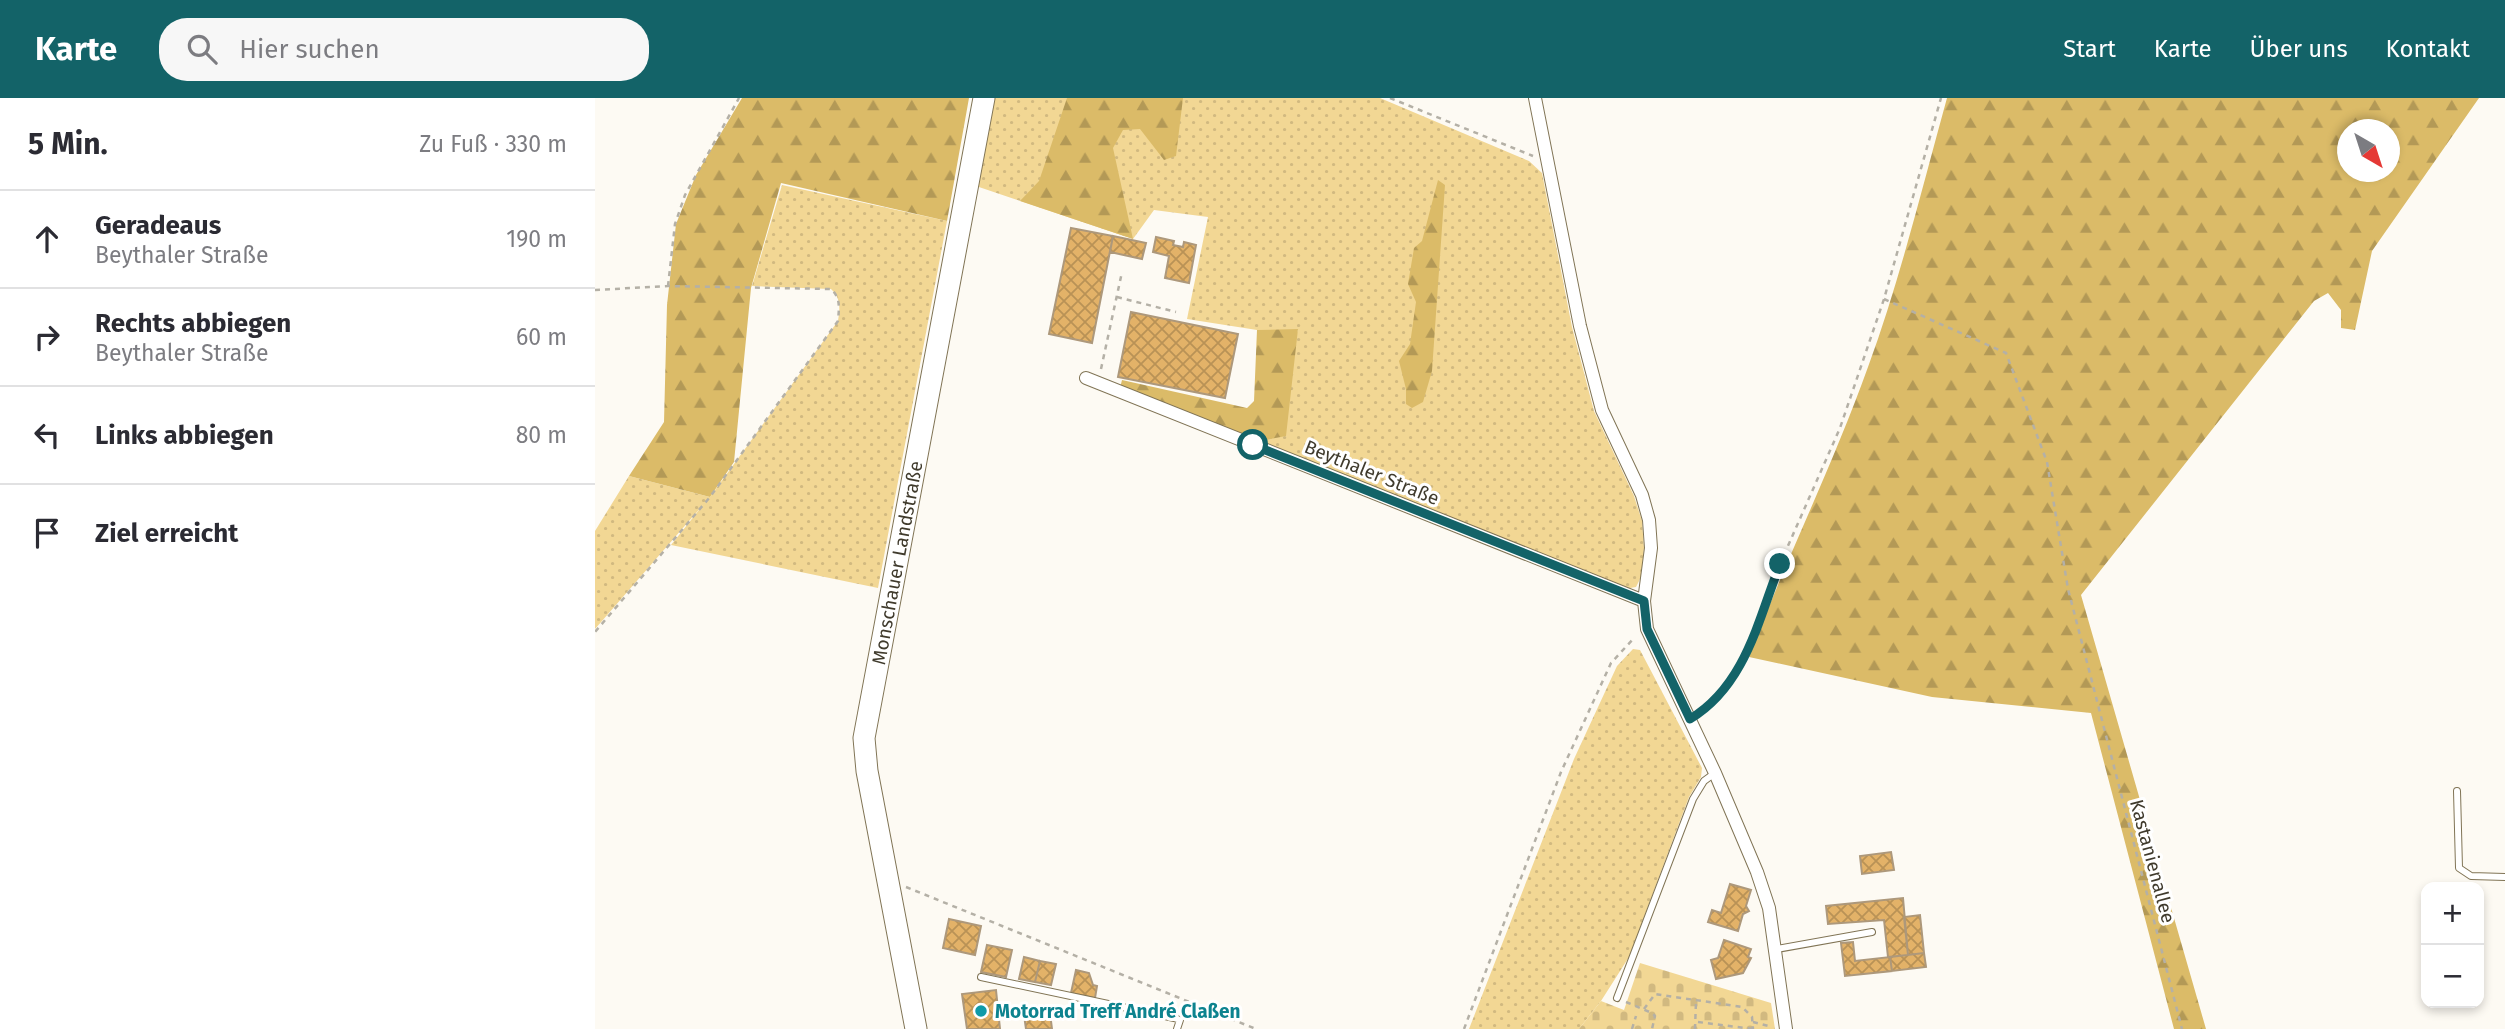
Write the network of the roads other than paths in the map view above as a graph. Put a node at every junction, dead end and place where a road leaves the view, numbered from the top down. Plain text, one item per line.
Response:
1 (984, 98) edge
2 (1535, 98) edge
3 (1086, 378) dead end
4 (1644, 601) junction
5 (1715, 774) junction
6 (2457, 791) dead end
7 (2505, 877) edge
8 (1873, 932) dead end
9 (1777, 949) junction
10 (981, 977) dead end
11 (1618, 998) road end
12 (916, 1029) edge
13 (1177, 1029) edge
14 (1786, 1029) edge

1 - 12 main road, Monschauer Landstraße
2 - 4 street
3 - 4 street, Beythaler Straße
4 - 5 street
5 - 9 street
5 - 11 lane
6 - 7 lane
8 - 9 lane
9 - 14 street
10 - 13 lane

